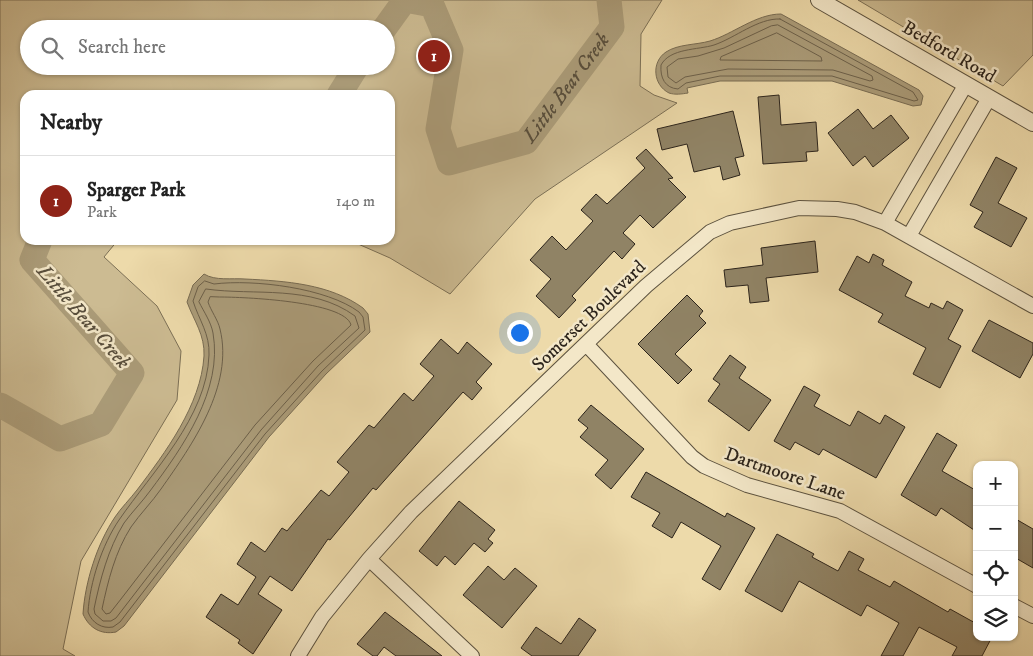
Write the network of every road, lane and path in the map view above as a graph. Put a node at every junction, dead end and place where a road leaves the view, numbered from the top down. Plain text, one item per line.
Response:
1 (819, 0) edge
2 (966, 84) junction
3 (989, 98) junction
4 (1033, 123) edge
5 (885, 223) junction
6 (909, 236) junction
7 (1033, 306) edge
8 (586, 344) junction
9 (369, 559) junction
10 (973, 584) edge
11 (1018, 608) edge
12 (1033, 616) edge
13 (298, 656) edge
14 (472, 656) edge

1 - 2 street, Bedford Road
2 - 3 street, Bedford Road
2 - 5 street
3 - 4 street, Bedford Road
3 - 6 street
5 - 6 street, Somerset Boulevard
5 - 8 street, Somerset Boulevard
6 - 7 street, Somerset Boulevard
8 - 9 street, Somerset Boulevard
8 - 10 street, Dartmoore Lane
9 - 13 street, Somerset Boulevard
9 - 14 street
11 - 12 street

